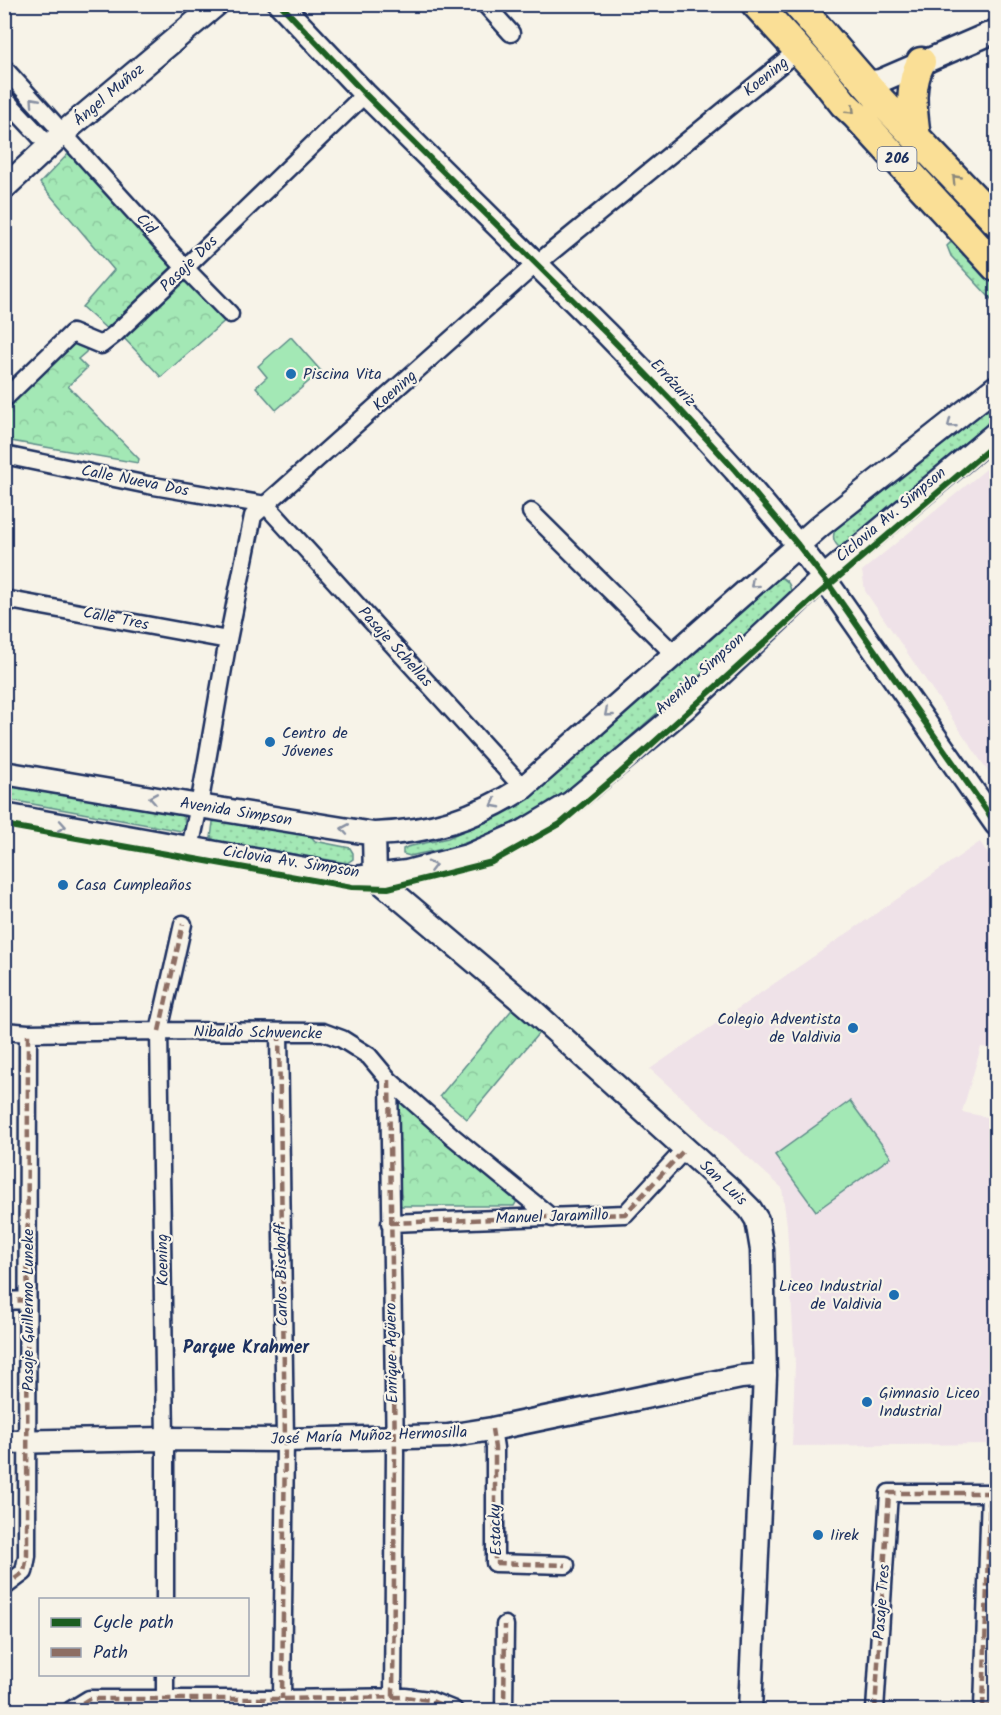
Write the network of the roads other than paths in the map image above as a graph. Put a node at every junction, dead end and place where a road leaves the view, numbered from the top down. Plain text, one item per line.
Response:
1 (217, 4) edge
2 (280, 4) edge
3 (485, 4) edge
4 (756, 4) edge
5 (797, 4) edge
6 (996, 31) edge
7 (510, 33) dead end
8 (797, 51) junction
9 (921, 62) junction
10 (4, 68) edge
11 (866, 83) junction
12 (365, 94) junction
13 (4, 98) edge
14 (916, 138) junction
15 (56, 140) junction
16 (4, 188) edge
17 (996, 221) edge
18 (537, 264) junction
19 (996, 267) edge
20 (186, 268) junction
21 (230, 314) dead end
22 (996, 387) edge
23 (4, 399) edge
24 (996, 434) edge
25 (4, 455) edge
26 (266, 506) junction
27 (531, 512) dead end
28 (798, 545) junction
29 (823, 578) junction
30 (4, 599) edge
31 (228, 640) junction
32 (674, 654) junction
33 (4, 772) edge
34 (523, 788) junction
35 (199, 806) junction
36 (4, 816) edge
37 (996, 824) edge
38 (374, 834) junction
39 (190, 848) junction
40 (375, 877) junction
41 (183, 924) dead end
42 (4, 1031) edge
43 (159, 1031) junction
44 (279, 1032) junction
45 (28, 1033) junction
46 (389, 1080) junction
47 (685, 1149) junction
48 (552, 1218) junction
49 (390, 1223) junction
50 (27, 1300) junction
51 (4, 1301) edge
52 (765, 1375) junction
53 (492, 1429) junction
54 (394, 1437) junction
55 (165, 1439) junction
56 (285, 1440) junction
57 (4, 1442) edge
58 (28, 1442) junction
59 (993, 1493) edge
60 (566, 1565) dead end
61 (7, 1583) edge
62 (165, 1598) edge
63 (505, 1625) dead end
64 (165, 1676) edge
65 (393, 1697) junction
66 (165, 1699) junction
67 (282, 1699) junction
68 (984, 1708) edge
69 (71, 1710) edge
70 (454, 1710) edge
71 (502, 1710) edge
72 (750, 1710) edge
73 (875, 1710) edge

1 - 15 main road, Ángel Muñoz
2 - 12 main road, Errázuriz
3 - 7 street
4 - 8 highway, 206
5 - 11 highway, 206
6 - 9 main road
8 - 11 highway
8 - 18 street, Koening
8 -> 19 highway, 206
9 - 11 main road
9 - 14 highway
15 -> 10 street
11 - 14 highway, 206
12 - 18 main road, Errázuriz
12 - 20 street, Pasaje Dos
13 - 15 street
17 -> 14 highway, 206
15 - 16 main road, Ángel Muñoz
15 - 20 street, Cid
18 - 26 street, Koening
18 - 28 main road, Errázuriz
20 - 21 street, Cid
20 - 23 street, Pasaje Dos
22 -> 28 main road, Avenida Simpson
24 - 29 main road, Avenida Simpson
25 - 26 street, Calle Nueva Dos
26 - 31 street, Koening
26 - 34 street, Pasaje Schellas
27 - 32 street
28 - 29 main road, Errázuriz
28 -> 32 main road, Avenida Simpson
29 - 37 main road, Errázuriz
40 -> 29 main road, Avenida Simpson
30 - 31 street, Calle Tres
31 - 35 street, Koening
32 -> 34 main road, Avenida Simpson
35 -> 33 main road, Avenida Simpson
34 -> 38 main road, Avenida Simpson
38 -> 35 main road, Avenida Simpson
35 - 39 street, Koening
36 -> 39 main road, Avenida Simpson
38 - 40 main road
39 - 40 main road, Avenida Simpson
40 - 47 main road, San Luis
41 - 43 street, Koening
42 - 45 street, Nibaldo Schwencke
43 - 44 street, Nibaldo Schwencke
43 - 45 street, Nibaldo Schwencke
43 - 55 street, Koening
44 - 46 street, Nibaldo Schwencke
44 - 56 street, Carlos Bischoff
45 - 50 street, Pasaje Guillermo Luneke
46 - 48 street, Nibaldo Schwencke
46 - 49 street, Enrique Agüero
47 - 48 street, Manuel Jaramillo
47 - 52 main road, San Luis
48 - 49 street, Manuel Jaramillo
49 - 54 street, Enrique Agüero
50 - 51 street
50 - 58 street, Pasaje Guillermo Luneke
52 - 53 main road, José María Muñoz Hermosilla
52 - 72 main road, San Luis
53 - 54 main road, José María Muñoz Hermosilla
53 - 60 street, Estacky
54 - 56 main road, José María Muñoz Hermosilla
54 - 65 street, Enrique Agüero
55 - 56 main road, José María Muñoz Hermosilla
55 - 58 main road, José María Muñoz Hermosilla
55 - 62 street, Koening
56 - 67 street, Carlos Bischoff
57 - 58 main road, José María Muñoz Hermosilla
58 - 61 street, Pasaje Guillermo Luneke
59 - 68 street
59 - 73 street, Pasaje Tres
63 - 71 street
64 - 66 street
65 - 67 street
65 - 70 street
66 - 67 street
66 - 69 street

